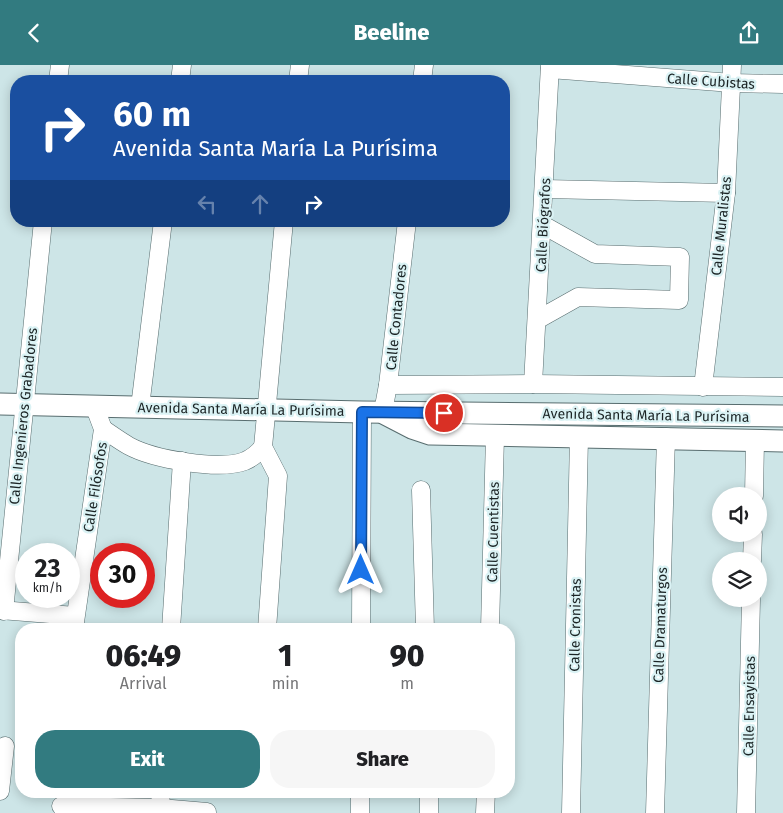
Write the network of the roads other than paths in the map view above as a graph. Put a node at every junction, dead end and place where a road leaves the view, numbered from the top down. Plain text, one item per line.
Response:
1 (732, 65) edge
2 (550, 67) edge
3 (732, 83) junction
4 (783, 84) edge
5 (545, 189) junction
6 (726, 193) junction
7 (543, 225) junction
8 (42, 227) edge
9 (162, 227) edge
10 (283, 227) edge
11 (406, 227) edge
12 (537, 320) junction
13 (533, 384) junction
14 (388, 385) junction
15 (703, 387) junction
16 (783, 387) edge
17 (0, 403) edge
18 (24, 404) junction
19 (94, 405) junction
20 (140, 407) junction
21 (266, 409) junction
22 (372, 412) junction
23 (783, 416) edge
24 (103, 429) junction
25 (495, 436) junction
26 (579, 437) junction
27 (666, 437) junction
28 (755, 440) junction
29 (783, 441) edge
30 (263, 447) junction
31 (182, 461) junction
32 (754, 487) edge
33 (421, 490) dead end
34 (751, 607) edge
35 (2, 611) edge
36 (74, 622) edge
37 (171, 623) edge
38 (267, 623) edge
39 (361, 623) edge
40 (425, 623) edge
41 (490, 623) edge
42 (9, 746) edge
43 (0, 791) edge
44 (360, 798) edge
45 (429, 798) edge
46 (486, 798) edge
47 (161, 799) edge
48 (61, 803) edge
49 (207, 812) dead end
50 (360, 813) edge
51 (429, 813) edge
52 (486, 813) edge
53 (571, 813) edge
54 (655, 813) edge
55 (746, 813) edge

1 - 3 street, Calle Muralistas
2 - 3 street, Calle Cubistas
2 - 5 street, Calle Biógrafos
3 - 4 street, Calle Cubistas
3 - 6 street, Calle Muralistas
5 - 6 street
5 - 7 street, Calle Biógrafos
6 - 15 street, Calle Muralistas
7 - 12 street, Calle Biógrafos
7 - 12 street
8 - 18 street, Calle Ingenieros Grabadores
9 - 20 street
10 - 21 street
11 - 14 street, Calle Contadores
12 - 13 street, Calle Biógrafos
13 - 14 street
13 - 15 street
14 - 22 street, Calle Contadores
15 - 16 street
17 - 18 main road, Avenida Santa María La Purísima
18 - 19 main road, Avenida Santa María La Purísima
18 - 35 street, Calle Ingenieros Grabadores
19 - 20 main road, Avenida Santa María La Purísima
19 - 24 street, Calle Filósofos
20 - 21 main road, Avenida Santa María La Purísima
21 - 22 main road, Avenida Santa María La Purísima
21 - 30 street
22 - 23 main road, Avenida Santa María La Purísima
22 - 25 main road
22 - 39 street, Calle Contadores
24 - 31 street
24 - 36 street, Calle Filósofos
25 - 26 main road
25 - 41 street, Calle Cuentistas
26 - 27 main road
26 - 53 street, Calle Cronistas
27 - 28 main road
27 - 54 street, Calle Dramaturgos
28 - 29 main road
28 - 32 street
30 - 31 street
30 - 38 street
31 - 37 street
33 - 40 street
34 - 55 street, Calle Ensayistas
35 - 36 street
42 - 43 street
44 - 50 street
45 - 51 street
46 - 52 street
47 - 48 street
47 - 49 street

